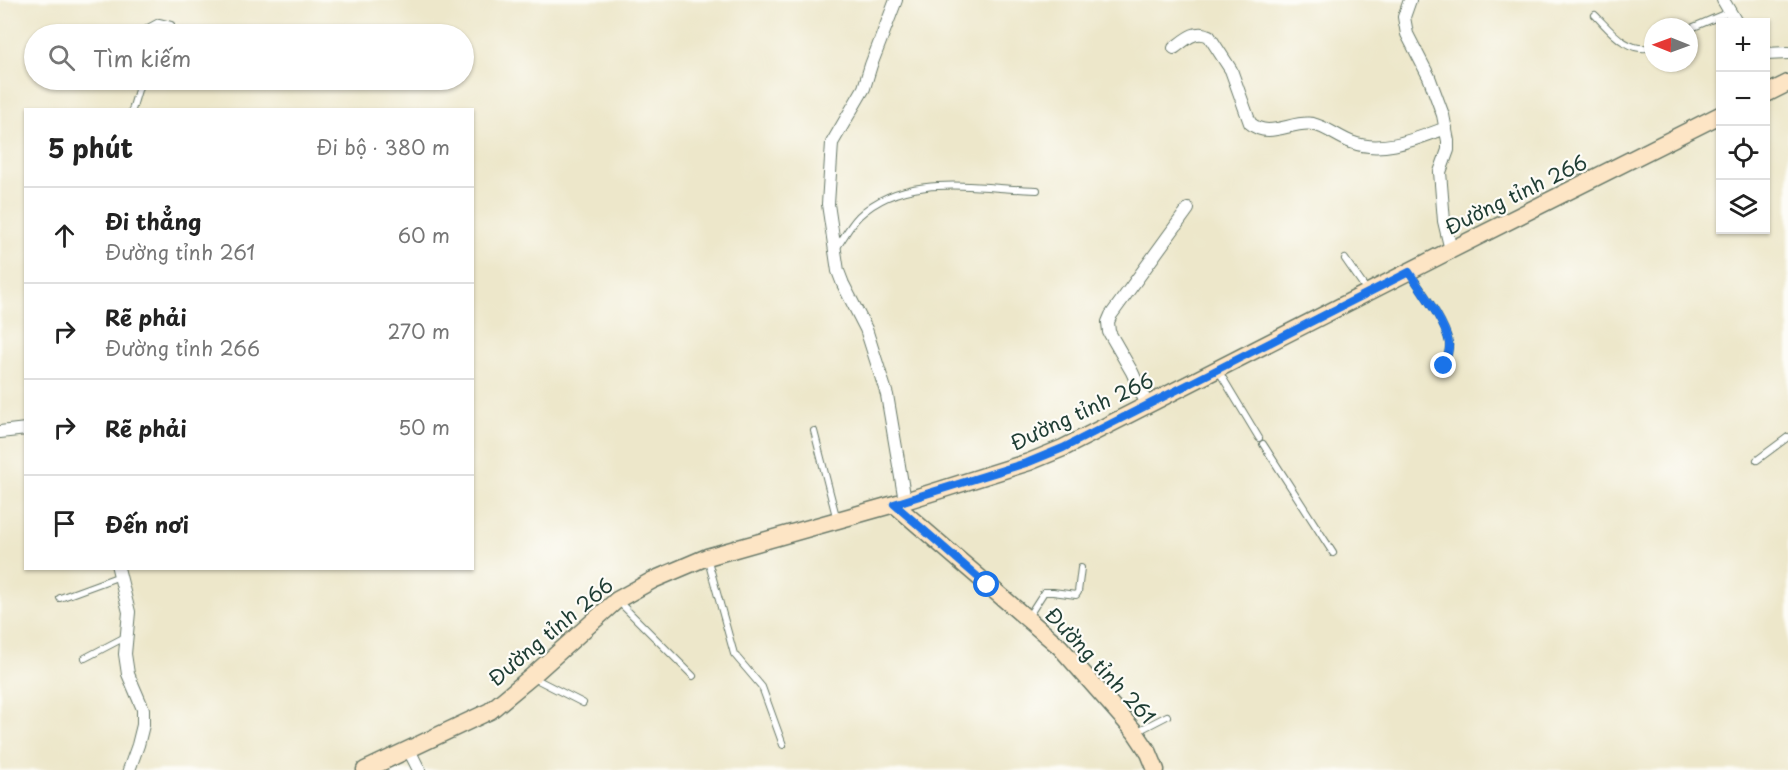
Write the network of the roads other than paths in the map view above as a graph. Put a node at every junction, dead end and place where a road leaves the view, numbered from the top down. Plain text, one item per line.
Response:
1 (896, 0) edge
2 (1410, 0) edge
3 (1723, 0) edge
4 (1595, 15) dead end
5 (1732, 17) edge
6 (1698, 26) edge
7 (1644, 47) edge
8 (1174, 48) dead end
9 (1788, 53) edge
10 (1770, 54) edge
11 (1788, 83) edge
12 (138, 90) edge
13 (1770, 92) edge
14 (133, 108) edge
15 (1716, 117) edge
16 (1446, 128) junction
17 (1037, 190) dead end
18 (1188, 209) dead end
19 (835, 250) junction
20 (1452, 250) junction
21 (1345, 259) dead end
22 (1409, 272) junction
23 (1369, 292) junction
24 (1444, 366) dead end
25 (1217, 369) junction
26 (1147, 405) junction
27 (24, 429) edge
28 (814, 430) dead end
29 (0, 432) edge
30 (1788, 437) edge
31 (1757, 460) dead end
32 (899, 503) junction
33 (837, 520) junction
34 (1333, 553) dead end
35 (707, 557) junction
36 (1081, 568) dead end
37 (119, 572) edge
38 (60, 598) dead end
39 (617, 600) junction
40 (1027, 618) junction
41 (121, 639) junction
42 (85, 658) dead end
43 (693, 676) dead end
44 (531, 677) junction
45 (583, 702) dead end
46 (1167, 716) dead end
47 (1136, 732) junction
48 (783, 745) dead end
49 (409, 750) junction
50 (129, 770) edge
51 (365, 770) edge
52 (419, 770) edge
53 (1156, 770) edge

1 - 19 street
2 - 16 street
3 - 5 street
4 - 7 lane
5 - 6 lane
8 - 16 street
9 - 10 street
11 - 13 main road
12 - 14 lane
15 - 20 main road, Đường tỉnh 266
16 - 20 street
17 - 19 lane
18 - 26 street
19 - 32 street
20 - 22 main road, Đường tỉnh 266
21 - 23 lane
22 - 23 main road, Đường tỉnh 266
22 - 24 lane
23 - 25 main road, Đường tỉnh 266
25 - 26 main road, Đường tỉnh 266
25 - 34 lane
26 - 32 main road, Đường tỉnh 266
27 - 29 street
28 - 33 lane
30 - 31 lane
32 - 33 main road, Đường tỉnh 266
32 - 40 main road, Đường tỉnh 261
33 - 35 main road, Đường tỉnh 266
35 - 39 main road, Đường tỉnh 266
35 - 48 lane
36 - 40 lane
37 - 38 lane
37 - 41 street
39 - 43 lane
39 - 44 main road, Đường tỉnh 266
40 - 47 main road, Đường tỉnh 261
41 - 42 lane
41 - 50 street
44 - 45 lane
44 - 49 main road, Đường tỉnh 266
46 - 47 lane
47 - 53 main road, Đường tỉnh 261
49 - 51 main road, Đường tỉnh 266
49 - 52 street

